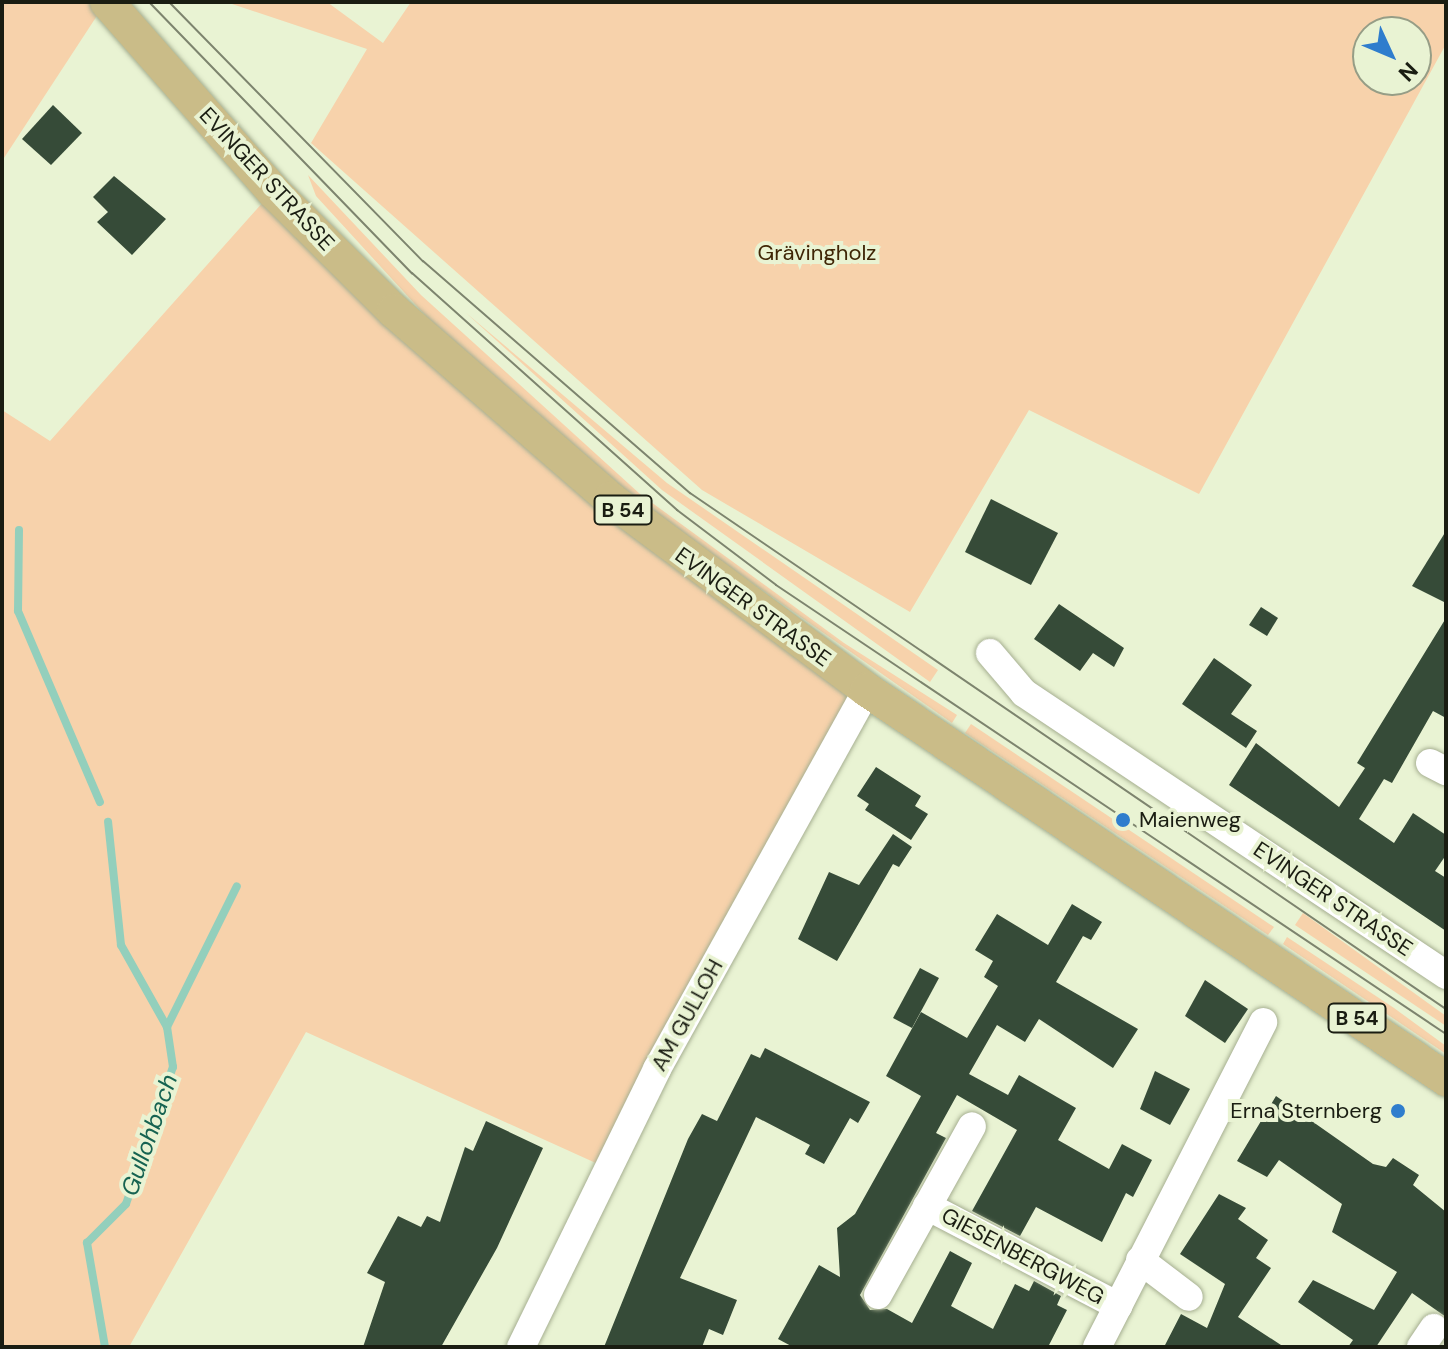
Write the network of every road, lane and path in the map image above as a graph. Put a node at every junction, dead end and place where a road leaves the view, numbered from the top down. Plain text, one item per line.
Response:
1 (107, 2) edge
2 (990, 653) dead end
3 (867, 690) junction
4 (1446, 975) edge
5 (1263, 1022) dead end
6 (1446, 1079) edge
7 (972, 1126) dead end
8 (927, 1206) junction
9 (1140, 1260) junction
10 (878, 1295) dead end
11 (1189, 1297) dead end
12 (1118, 1306) junction
13 (521, 1347) edge
14 (1097, 1347) edge

1 - 3 main road, EVINGER STRASSE / B 54
2 - 4 street, EVINGER STRASSE
3 - 6 main road, EVINGER STRASSE / B 54
3 - 13 street, AM GULLOH
5 - 9 street
7 - 8 street, GIESENBERGWEG
8 - 10 street, GIESENBERGWEG
8 - 12 street, GIESENBERGWEG
9 - 11 street
9 - 12 street
12 - 14 street

